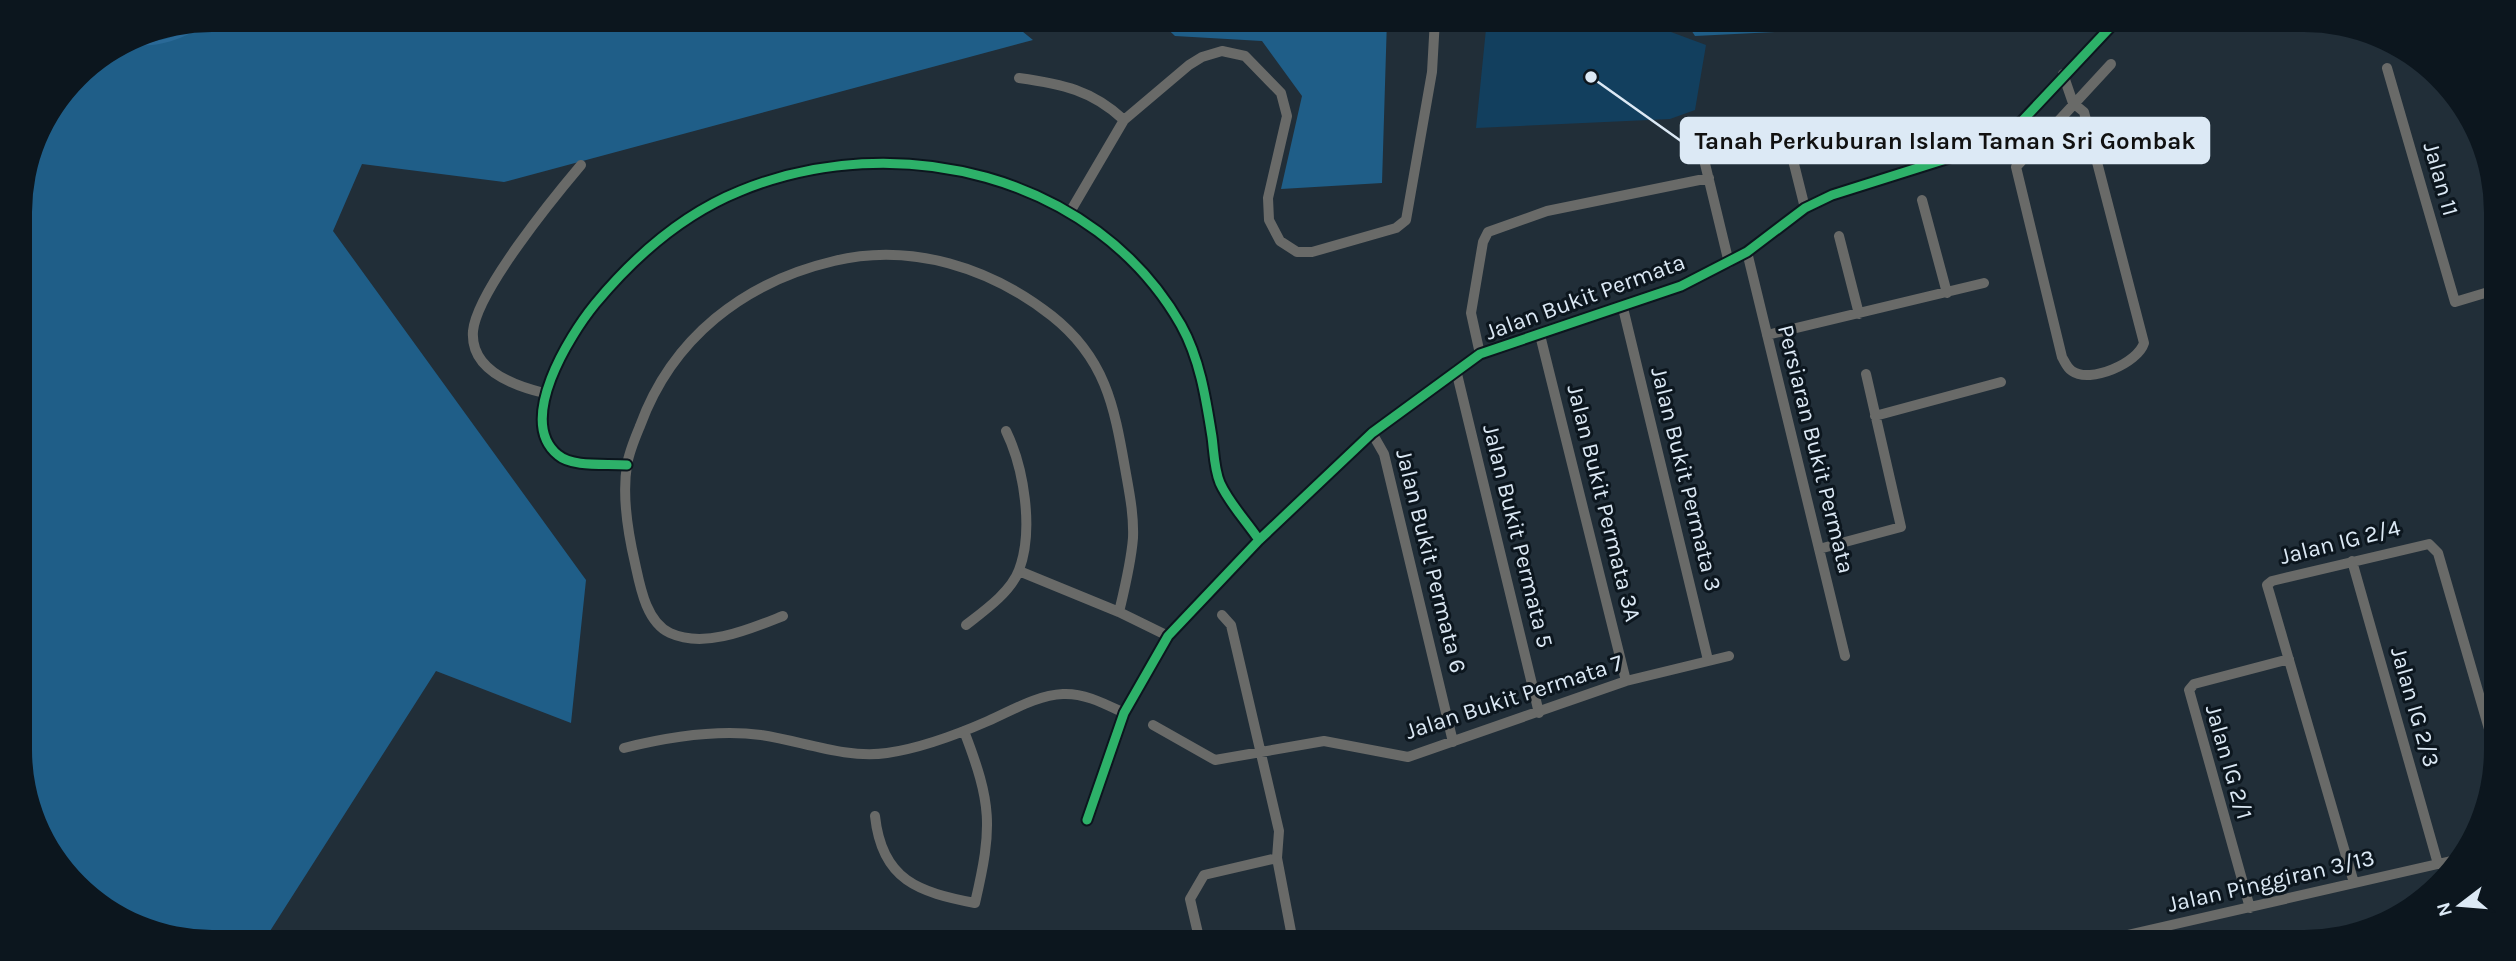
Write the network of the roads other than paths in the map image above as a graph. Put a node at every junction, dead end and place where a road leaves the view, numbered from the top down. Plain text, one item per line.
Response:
1 (1434, 32) edge
2 (2105, 32) edge
3 (2111, 64) dead end
4 (2386, 68) dead end
5 (2063, 74) junction
6 (1019, 78) dead end
7 (2073, 103) junction
8 (1124, 120) junction
9 (1786, 132) dead end
10 (1700, 143) dead end
11 (581, 165) dead end
12 (1709, 178) junction
13 (1922, 200) dead end
14 (1805, 208) junction
15 (1070, 212) junction
16 (1839, 236) dead end
17 (1747, 252) junction
18 (1729, 262) junction
19 (1984, 283) dead end
20 (1947, 293) junction
21 (2484, 293) edge
22 (1623, 308) junction
23 (1859, 314) junction
24 (1541, 335) junction
25 (1767, 335) junction
26 (1480, 354) junction
27 (1455, 370) junction
28 (1866, 374) dead end
29 (2001, 382) dead end
30 (544, 393) junction
31 (1875, 416) junction
32 (1006, 431) dead end
33 (1372, 433) junction
34 (627, 465) junction
35 (1259, 540) junction
36 (1819, 550) junction
37 (2352, 561) junction
38 (1019, 571) junction
39 (1119, 612) junction
40 (1222, 615) dead end
41 (783, 616) dead end
42 (966, 625) dead end
43 (1168, 636) junction
44 (1729, 656) dead end
45 (1844, 656) dead end
46 (2289, 659) junction
47 (1708, 660) junction
48 (1626, 681) junction
49 (2484, 712) edge
50 (1124, 713) junction
51 (1539, 713) junction
52 (1153, 724) dead end
53 (964, 731) junction
54 (1453, 742) junction
55 (624, 748) dead end
56 (1261, 753) junction
57 (875, 816) dead end
58 (1087, 820) dead end
59 (1277, 858) junction
60 (2444, 863) edge
61 (2438, 864) junction
62 (2354, 883) junction
63 (2250, 908) junction
64 (1291, 929) edge
65 (2163, 929) edge
66 (1197, 930) edge

1 - 8 street
2 - 5 street, Jalan Bukit Permata
3 - 7 street
4 - 21 street, Jalan 11
5 - 7 street
5 - 14 street, Jalan Bukit Permata
6 - 8 street
7 - 7 street
8 - 15 street
9 - 14 street
10 - 12 street
11 - 30 street
12 - 18 street
12 - 26 street
13 - 20 street
14 - 17 street, Jalan Bukit Permata
15 - 30 street
15 - 35 street
16 - 23 street
17 - 18 street, Jalan Bukit Permata
17 - 25 street, Persiaran Bukit Permata
18 - 22 street, Jalan Bukit Permata
19 - 20 street
20 - 23 street
22 - 24 street, Jalan Bukit Permata
22 - 47 street, Jalan Bukit Permata 3
23 - 25 street
24 - 26 street, Jalan Bukit Permata
24 - 48 street, Jalan Bukit Permata 3A
25 - 36 street, Persiaran Bukit Permata
26 - 27 street, Jalan Bukit Permata
27 - 33 street, Jalan Bukit Permata
27 - 51 street, Jalan Bukit Permata 5
28 - 31 street
29 - 31 street
30 - 34 street
31 - 36 street
32 - 38 street
33 - 35 street, Jalan Bukit Permata
33 - 54 street, Jalan Bukit Permata 6
34 - 39 street
34 - 41 street
35 - 43 street, Jalan Bukit Permata
36 - 45 street, Persiaran Bukit Permata
37 - 46 street, Jalan IG 2/4
37 - 49 street, Jalan IG 2/4
37 - 61 street, Jalan IG 2/3
38 - 39 street
38 - 42 street
39 - 43 street
40 - 56 street
43 - 50 street, Jalan Bukit Permata
44 - 47 street, Jalan Bukit Permata 7
46 - 62 street, Jalan IG 2/4
46 - 63 street, Jalan IG 2/1
47 - 48 street, Jalan Bukit Permata 7
48 - 51 street, Jalan Bukit Permata 7
50 - 53 street
50 - 58 street, Jalan Bukit Permata
51 - 54 street, Jalan Bukit Permata 7
52 - 56 street, Jalan Bukit Permata 7
53 - 55 street
53 - 57 street
54 - 56 street, Jalan Bukit Permata 7
56 - 59 street
59 - 64 street
59 - 66 street
60 - 61 street, Jalan Pinggiran 3/13
61 - 62 street, Jalan Pinggiran 3/13
62 - 63 street, Jalan Pinggiran 3/13
63 - 65 street, Jalan Pinggiran 3/13

